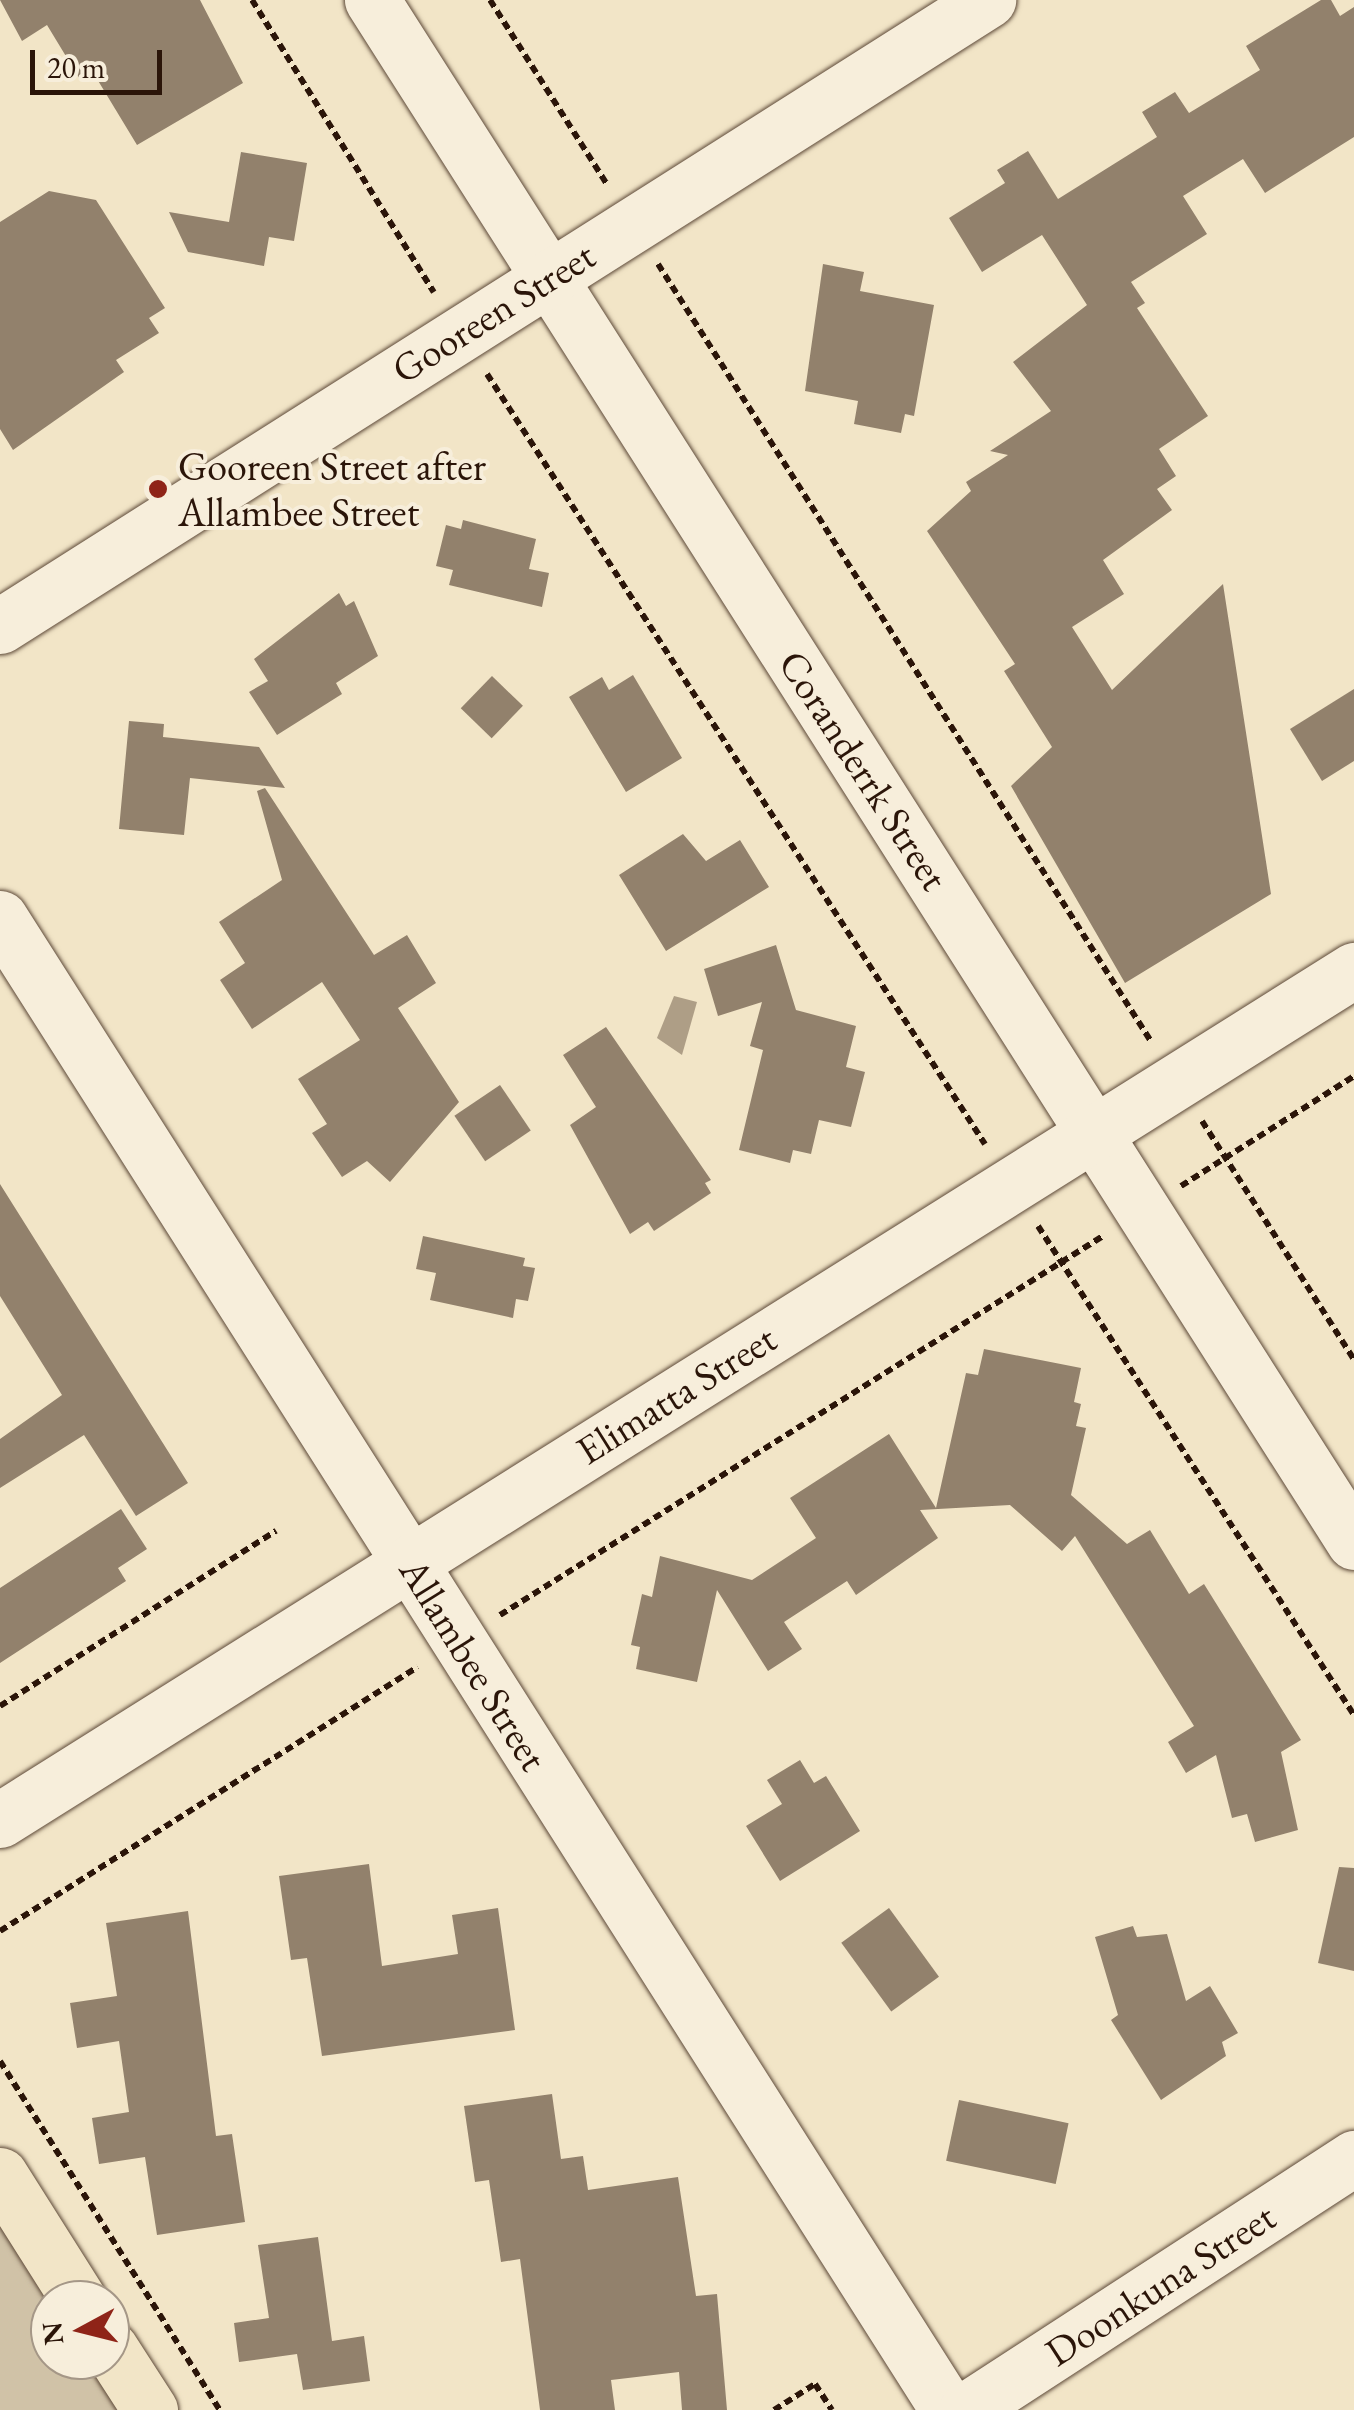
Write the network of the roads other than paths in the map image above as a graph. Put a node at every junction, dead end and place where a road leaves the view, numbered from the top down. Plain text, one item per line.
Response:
1 (372, 0) edge
2 (988, 0) edge
3 (547, 279) junction
4 (0, 626) edge
5 (0, 918) edge
6 (1354, 970) edge
7 (1096, 1133) junction
8 (1354, 1542) edge
9 (408, 1560) junction
10 (0, 1820) edge
11 (1354, 2158) edge
12 (0, 2176) edge
13 (67, 2280) edge
14 (130, 2379) edge
15 (150, 2410) edge
16 (948, 2410) edge
17 (966, 2410) edge

1 - 3 street, Coranderrk Street
2 - 3 street, Gooreen Street
3 - 4 street, Gooreen Street
3 - 7 street, Coranderrk Street
5 - 9 street, Allambee Street
6 - 7 street, Elimatta Street
7 - 8 street, Coranderrk Street
7 - 9 street, Elimatta Street
9 - 10 street, Elimatta Street
9 - 16 street, Allambee Street
11 - 17 street, Doonkuna Street
12 - 13 main road
14 - 15 main road

